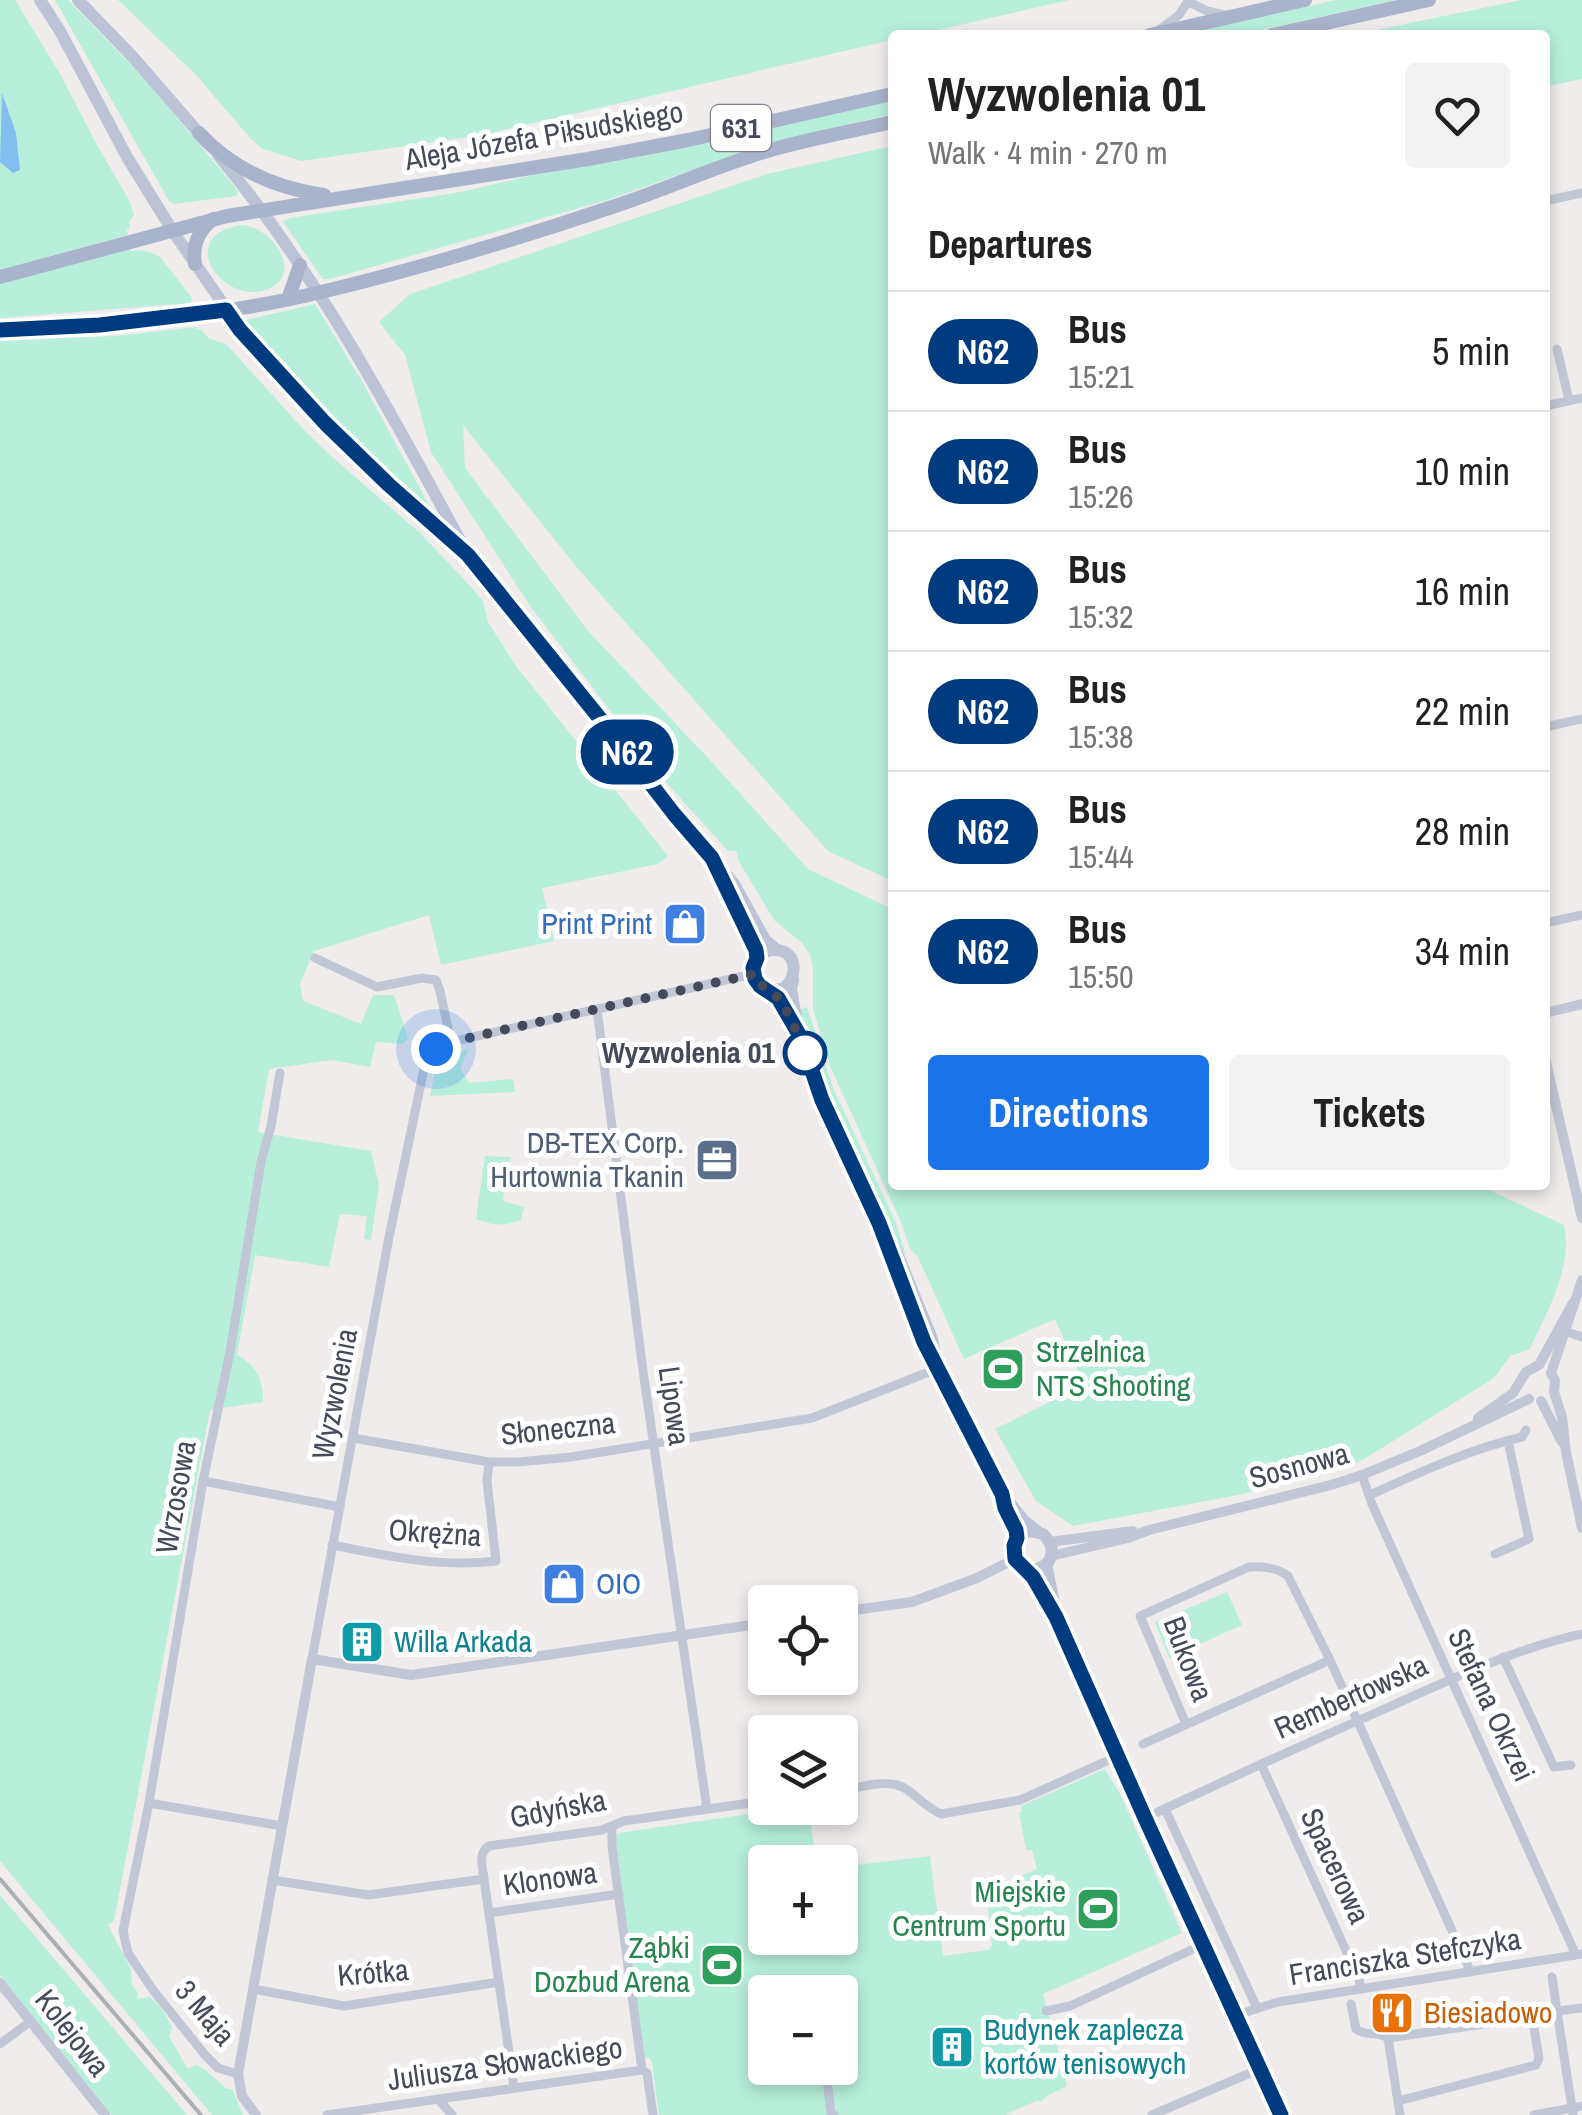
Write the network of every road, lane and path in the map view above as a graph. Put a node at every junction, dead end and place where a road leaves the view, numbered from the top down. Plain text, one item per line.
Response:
1 (40, 0) edge
2 (78, 0) edge
3 (1306, 0) edge
4 (1429, 0) edge
5 (1189, 1) edge
6 (1232, 17) junction
7 (1158, 30) edge
8 (1174, 30) edge
9 (1294, 30) edge
10 (888, 95) edge
11 (888, 123) edge
12 (199, 134) junction
13 (1582, 193) edge
14 (349, 196) junction
15 (1550, 200) edge
16 (262, 210) junction
17 (214, 218) junction
18 (172, 230) junction
19 (195, 264) junction
20 (300, 265) junction
21 (0, 277) edge
22 (318, 293) junction
23 (288, 300) junction
24 (226, 310) junction
25 (0, 330) edge
26 (1557, 348) dead end
27 (1582, 398) edge
28 (1569, 400) junction
29 (1550, 405) edge
30 (468, 555) junction
31 (1582, 719) edge
32 (1550, 726) edge
33 (716, 865) junction
34 (1582, 915) edge
35 (1550, 923) edge
36 (778, 950) junction
37 (315, 958) dead end
38 (757, 958) junction
39 (754, 974) junction
40 (792, 980) junction
41 (768, 990) junction
42 (1582, 1004) edge
43 (597, 1009) junction
44 (1550, 1012) edge
45 (800, 1036) junction
46 (452, 1042) junction
47 (280, 1073) dead end
48 (1550, 1077) edge
49 (1578, 1185) edge
50 (1582, 1218) edge
51 (1582, 1280) edge
52 (1562, 1331) junction
53 (1582, 1337) edge
54 (1537, 1367) junction
55 (939, 1368) junction
56 (1551, 1373) junction
57 (1521, 1382) junction
58 (1554, 1392) junction
59 (1535, 1400) junction
60 (1526, 1430) dead end
61 (1457, 1432) junction
62 (353, 1438) junction
63 (1508, 1440) junction
64 (654, 1443) junction
65 (1566, 1452) junction
66 (489, 1462) junction
67 (1362, 1475) junction
68 (203, 1482) junction
69 (1002, 1494) junction
70 (1370, 1494) junction
71 (340, 1506) junction
72 (1582, 1528) edge
73 (1037, 1531) junction
74 (1017, 1538) junction
75 (332, 1545) junction
76 (1049, 1554) junction
77 (1494, 1554) dead end
78 (1020, 1564) junction
79 (858, 1610) edge
80 (1056, 1617) junction
81 (748, 1625) edge
82 (1582, 1634) edge
83 (682, 1635) junction
84 (1503, 1657) junction
85 (312, 1659) junction
86 (1330, 1660) junction
87 (1452, 1679) junction
88 (1357, 1721) junction
89 (1186, 1724) junction
90 (1143, 1744) dead end
91 (1118, 1756) junction
92 (1261, 1764) junction
93 (1571, 1766) dead end
94 (858, 1789) edge
95 (148, 1803) junction
96 (748, 1803) edge
97 (707, 1809) junction
98 (1165, 1809) junction
99 (1145, 1818) junction
100 (282, 1826) junction
101 (612, 1827) junction
102 (272, 1880) junction
103 (484, 1880) junction
104 (619, 1894) junction
105 (489, 1914) junction
106 (122, 1931) joint
107 (1204, 1944) junction
108 (1579, 1954) edge
109 (1469, 1972) junction
110 (1552, 1978) dead end
111 (499, 1982) junction
112 (0, 1983) edge
113 (252, 1989) junction
114 (1362, 1990) junction
115 (1351, 2004) dead end
116 (1257, 2008) junction
117 (1582, 2008) edge
118 (1046, 2011) dead end
119 (1557, 2011) junction
120 (1237, 2015) junction
121 (1532, 2016) junction
122 (32, 2021) junction
123 (1388, 2038) junction
124 (0, 2044) edge
125 (1262, 2068) junction
126 (642, 2070) junction
127 (238, 2074) junction
128 (828, 2085) edge
129 (514, 2087) junction
130 (438, 2099) junction
131 (1398, 2101) junction
132 (1576, 2110) edge
133 (102, 2114) edge
134 (256, 2115) edge
135 (327, 2115) edge
136 (452, 2115) edge
137 (653, 2115) edge
138 (834, 2115) edge
139 (1152, 2115) edge
140 (1282, 2115) edge
141 (1400, 2115) edge
142 (1534, 2115) edge

1 - 18 main road
2 - 12 main road
3 - 6 main road
4 - 9 main road
5 - 6 street
5 - 7 street
6 - 8 main road
10 - 14 main road, Aleja Józefa Piłsudskiego / 631
11 - 22 main road, 631
12 - 14 main road
12 - 16 main road
13 - 15 street
14 - 16 main road, Aleja Józefa Piłsudskiego / 631
16 - 17 main road, 631
16 - 20 main road
17 - 18 main road, 631
17 - 19 main road
18 - 19 main road
18 - 21 main road, 631
19 - 24 main road
20 - 22 main road
20 - 23 main road
22 - 23 main road, 631
22 - 30 main road
23 - 24 main road, 631
24 - 25 main road, 631
24 - 30 main road
26 - 28 street
27 - 28 street
28 - 29 street
30 - 33 main road
31 - 32 street
33 - 36 main road
33 - 38 main road
34 - 35 street
36 - 38 main road
36 - 40 main road
37 - 46 street
38 - 39 main road
39 - 41 main road
39 - 43 street
40 - 41 main road
40 - 45 main road
41 - 45 main road
42 - 44 street
43 - 46 street
43 - 64 street, Lipowa
45 - 55 main road
46 - 62 street, Wyzwolenia
47 - 68 street, Wrzosowa
48 - 49 street
49 - 50 street
51 - 52 street
52 - 53 street
52 - 54 street
52 - 56 street
54 - 56 street
54 - 57 street
55 - 64 street, Słoneczna
55 - 69 main road
56 - 58 street
57 - 59 street
57 - 61 street, Sosnowa
58 - 59 street
58 - 65 street
59 - 61 street, Sosnowa
59 - 65 street
60 - 63 street, Sosnowa
61 - 67 street, Sosnowa
62 - 66 street, Słoneczna
62 - 71 street, Wyzwolenia
63 - 70 street, Sosnowa
63 - 77 street
64 - 66 street, Słoneczna
64 - 83 street, Lipowa
65 - 72 street
66 - 75 street, Okrężna
67 - 70 street, Stefana Okrzei
67 - 76 street, Sosnowa
68 - 71 street
68 - 95 street, Wrzosowa
69 - 73 main road
69 - 74 main road
70 - 87 street, Stefana Okrzei
71 - 75 street, Wyzwolenia
73 - 74 main road
73 - 76 main road
74 - 78 main road
75 - 85 street, Wyzwolenia
76 - 78 main road
76 - 80 main road
78 - 79 street
78 - 80 main road
80 - 91 main road
81 - 83 street
82 - 84 street, Rembertowska
83 - 85 street
83 - 97 street, Lipowa
84 - 87 street, Rembertowska
84 - 93 street
85 - 100 street, Wyzwolenia
86 - 88 street
86 - 89 street
86 - 89 street, Bukowa
87 - 88 street, Rembertowska
87 - 108 street, Stefana Okrzei
88 - 92 street, Rembertowska
88 - 109 street
89 - 90 street
91 - 94 street
91 - 99 main road
92 - 98 street, Rembertowska
92 - 114 street, Spacerowa
95 - 100 street
95 - 106 street, Wrzosowa
96 - 97 street, Gdyńska
97 - 101 street, Gdyńska
98 - 99 street, Rembertowska
98 - 116 street
99 - 107 main road
100 - 102 street, Wyzwolenia
101 - 103 street, Gdyńska
101 - 104 street
102 - 103 street
102 - 113 street, Wyzwolenia
103 - 105 street
104 - 105 street, Klonowa
104 - 126 street
105 - 111 street
106 - 127 street, 3 Maja
107 - 118 street
107 - 120 main road
108 - 109 street, Franciszka Stefczyka
109 - 114 street, Franciszka Stefczyka
110 - 119 street
111 - 113 street, Krótka
111 - 129 street
112 - 122 street, Kolejowa
113 - 127 street, Wyzwolenia
114 - 116 street, Franciszka Stefczyka
115 - 123 street
116 - 120 street, Franciszka Stefczyka
117 - 119 street
119 - 121 street
119 - 132 street
120 - 125 main road
121 - 123 street
121 - 131 street
122 - 124 street
122 - 133 street, Kolejowa
123 - 131 street
125 - 139 street
125 - 140 main road
126 - 129 street, Juliusza Słowackiego
126 - 137 street, Juliusza Słowackiego
127 - 134 street, 3 Maja
128 - 138 street
129 - 130 street, Juliusza Słowackiego
130 - 135 street, Juliusza Słowackiego
130 - 136 street
131 - 141 street
132 - 142 street

